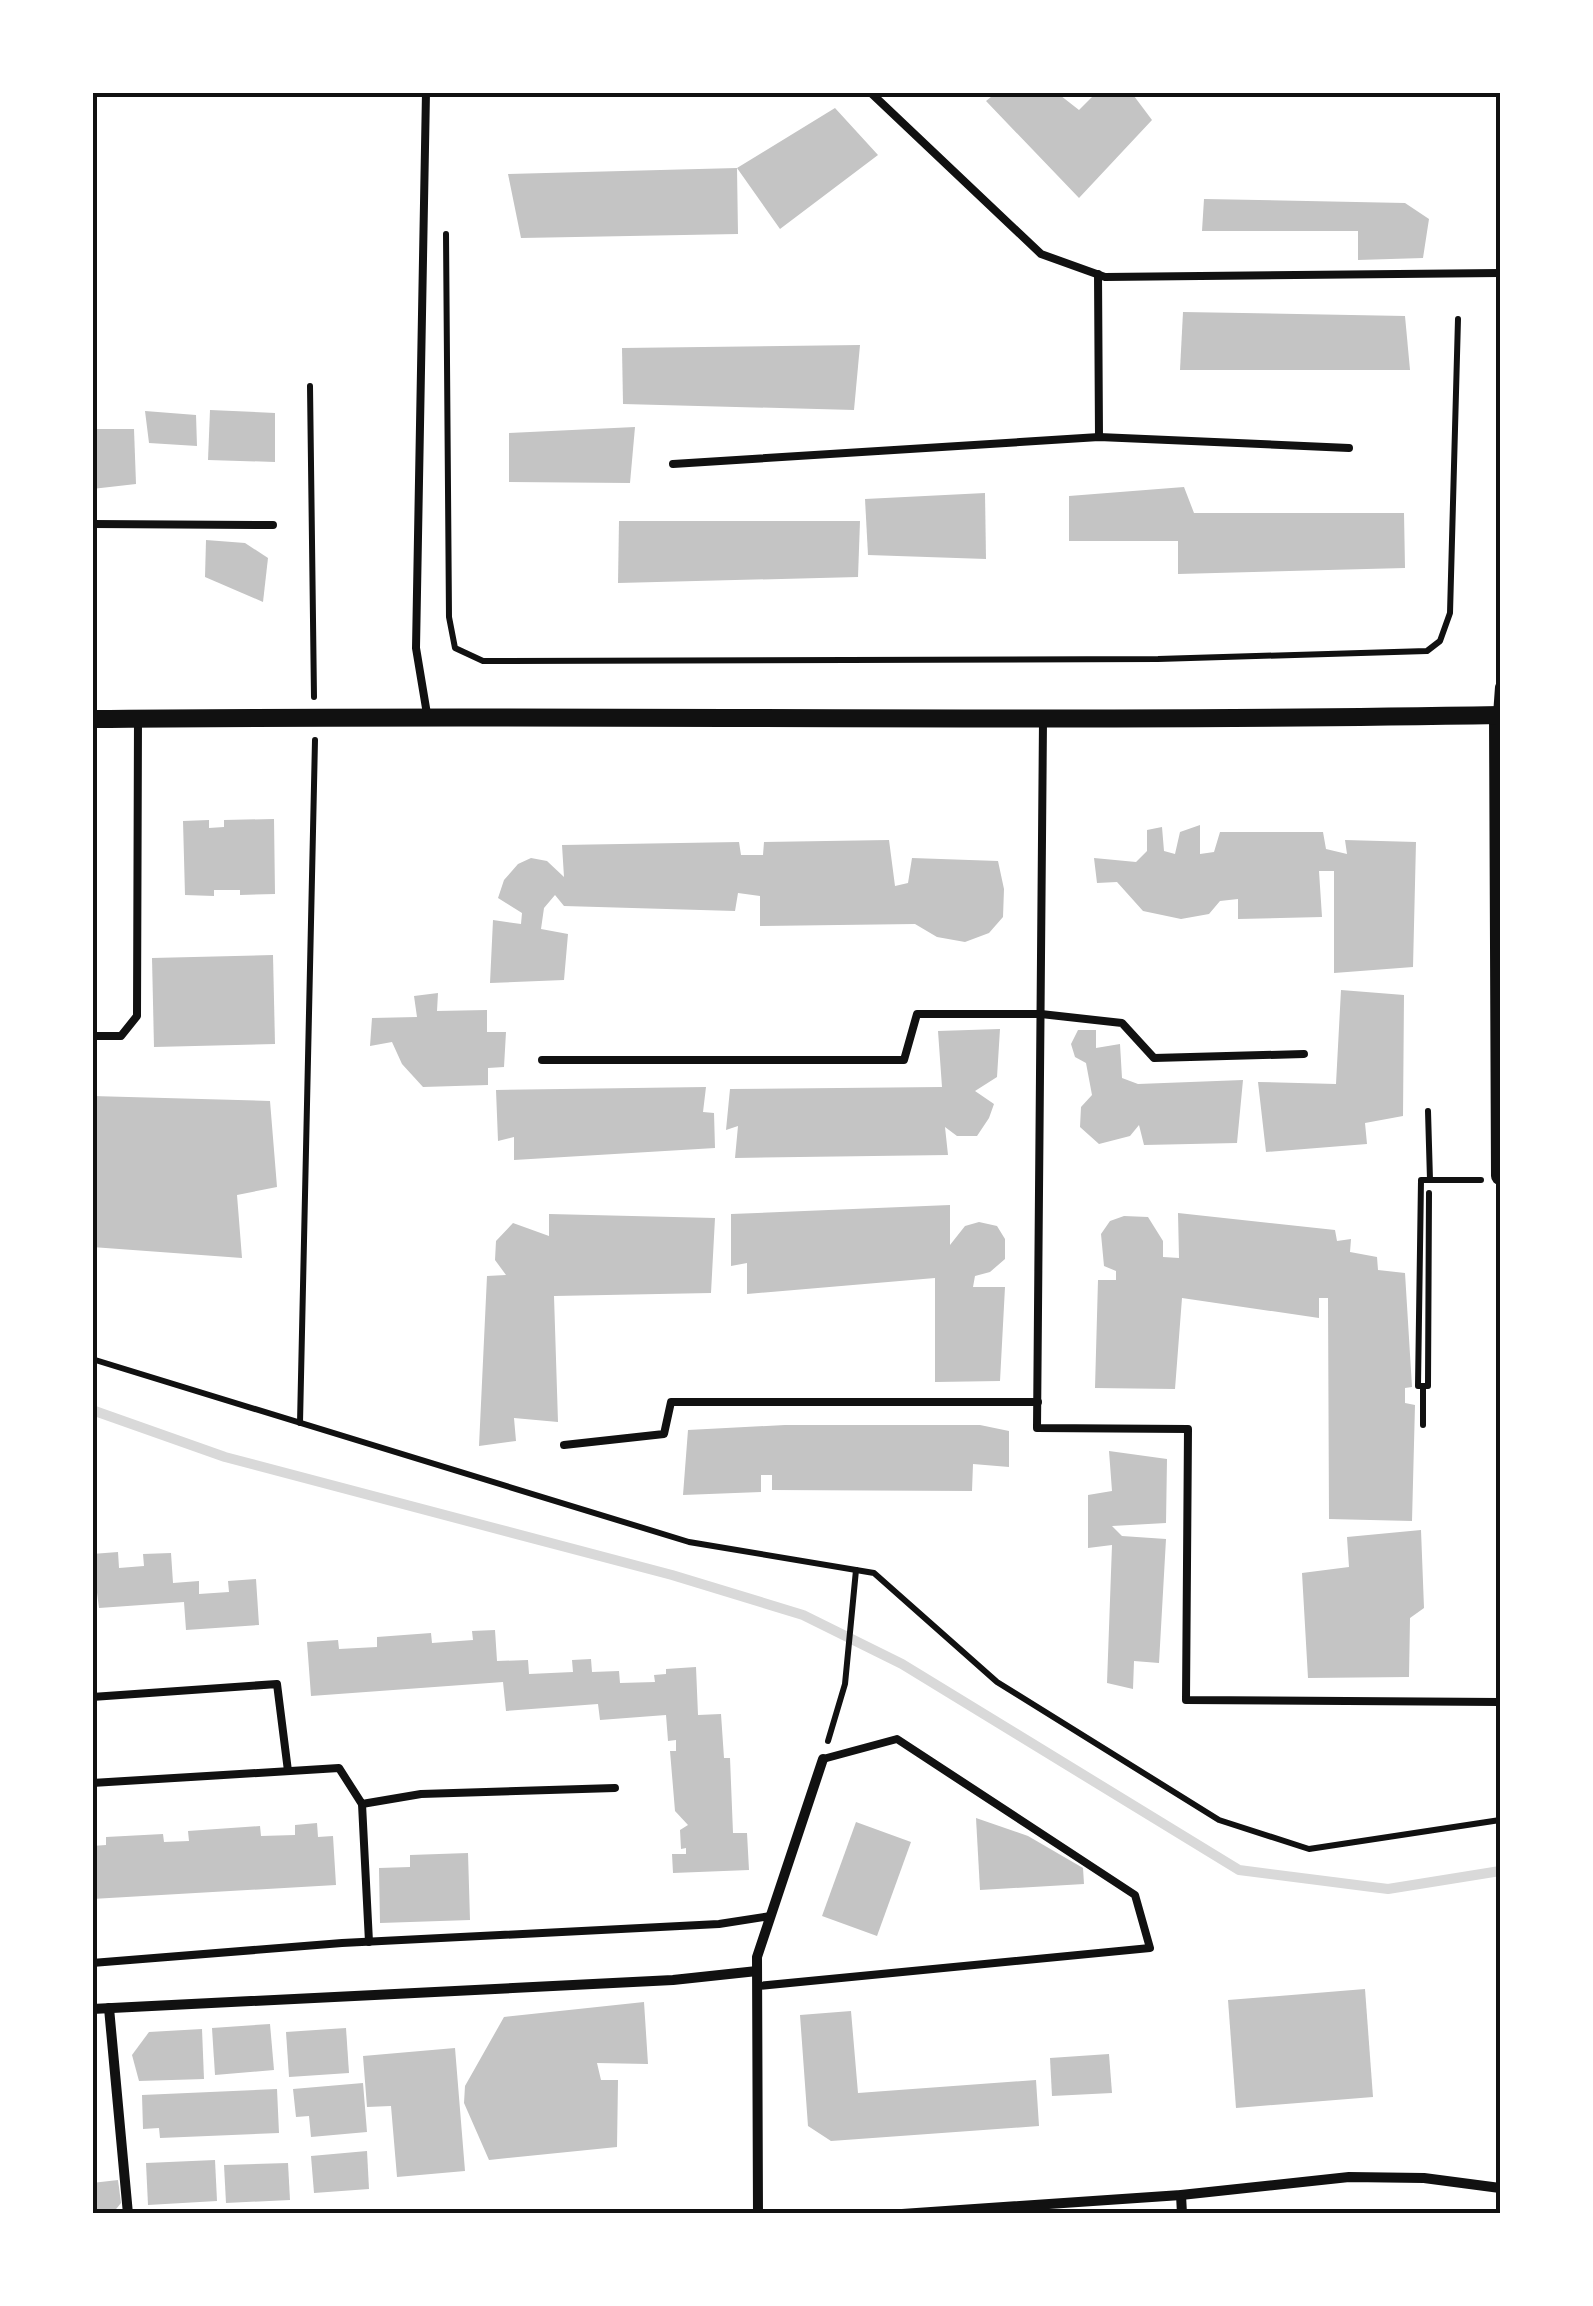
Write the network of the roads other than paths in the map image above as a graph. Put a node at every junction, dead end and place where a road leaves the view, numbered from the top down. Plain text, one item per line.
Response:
1 (426, 92) edge
2 (870, 92) edge
3 (1500, 273) edge
4 (1098, 274) junction
5 (1100, 437) junction
6 (1349, 448) dead end
7 (672, 464) dead end
8 (92, 524) edge
9 (272, 524) dead end
10 (1500, 687) edge
11 (427, 714) junction
12 (1499, 715) edge
13 (92, 718) edge
14 (138, 718) junction
15 (1042, 721) junction
16 (1040, 1014) junction
17 (92, 1036) edge
18 (1304, 1054) dead end
19 (542, 1060) dead end
20 (1500, 1178) edge
21 (1038, 1402) junction
22 (564, 1444) dead end
23 (92, 1697) edge
24 (1500, 1702) edge
25 (822, 1759) joint
26 (288, 1771) junction
27 (92, 1783) edge
28 (616, 1788) dead end
29 (362, 1804) junction
30 (771, 1916) junction
31 (370, 1942) junction
32 (92, 1964) edge
33 (758, 1971) junction
34 (758, 1986) junction
35 (109, 2008) junction
36 (92, 2009) edge
37 (1500, 2188) edge
38 (1181, 2194) junction
39 (128, 2214) edge
40 (758, 2214) edge
41 (902, 2214) edge
42 (1182, 2214) edge

1 - 11 lane
2 - 4 lane
3 - 4 lane
4 - 5 lane
5 - 6 lane
5 - 7 lane
8 - 9 lane
10 - 12 street
11 - 14 street
11 - 15 street
12 - 15 street
12 - 20 street
13 - 14 street
14 - 17 lane
15 - 16 lane
16 - 18 lane
16 - 19 lane
16 - 21 lane
21 - 22 lane
21 - 24 lane
23 - 26 lane
25 - 30 street
25 - 34 lane
26 - 27 lane
26 - 29 lane
28 - 29 lane
29 - 31 lane
30 - 31 lane
30 - 33 street
31 - 32 lane
33 - 34 street
33 - 35 street
34 - 40 street
35 - 36 street
35 - 39 street
37 - 38 street
38 - 41 street
38 - 42 street

